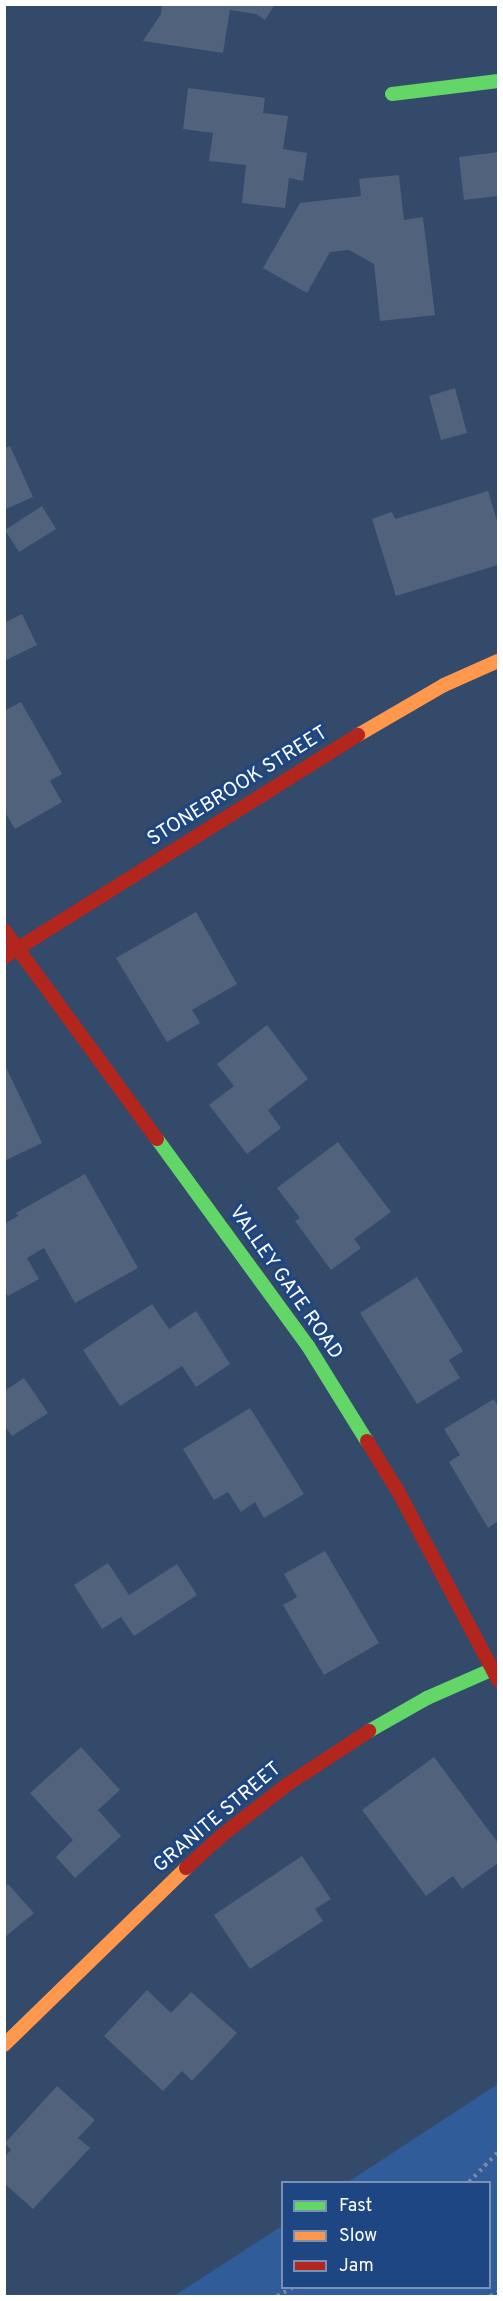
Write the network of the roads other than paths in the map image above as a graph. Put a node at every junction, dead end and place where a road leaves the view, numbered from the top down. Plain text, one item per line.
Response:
1 (498, 81) edge
2 (392, 94) dead end
3 (498, 661) edge
4 (4, 930) edge
5 (17, 949) junction
6 (4, 957) edge
7 (496, 1675) edge
8 (4, 2046) edge

1 - 2 street
3 - 5 street, STONEBROOK STREET
4 - 5 street, VALLEY GATE ROAD
5 - 6 street, STONEBROOK STREET
5 - 7 street, VALLEY GATE ROAD
7 - 8 street, GRANITE STREET

